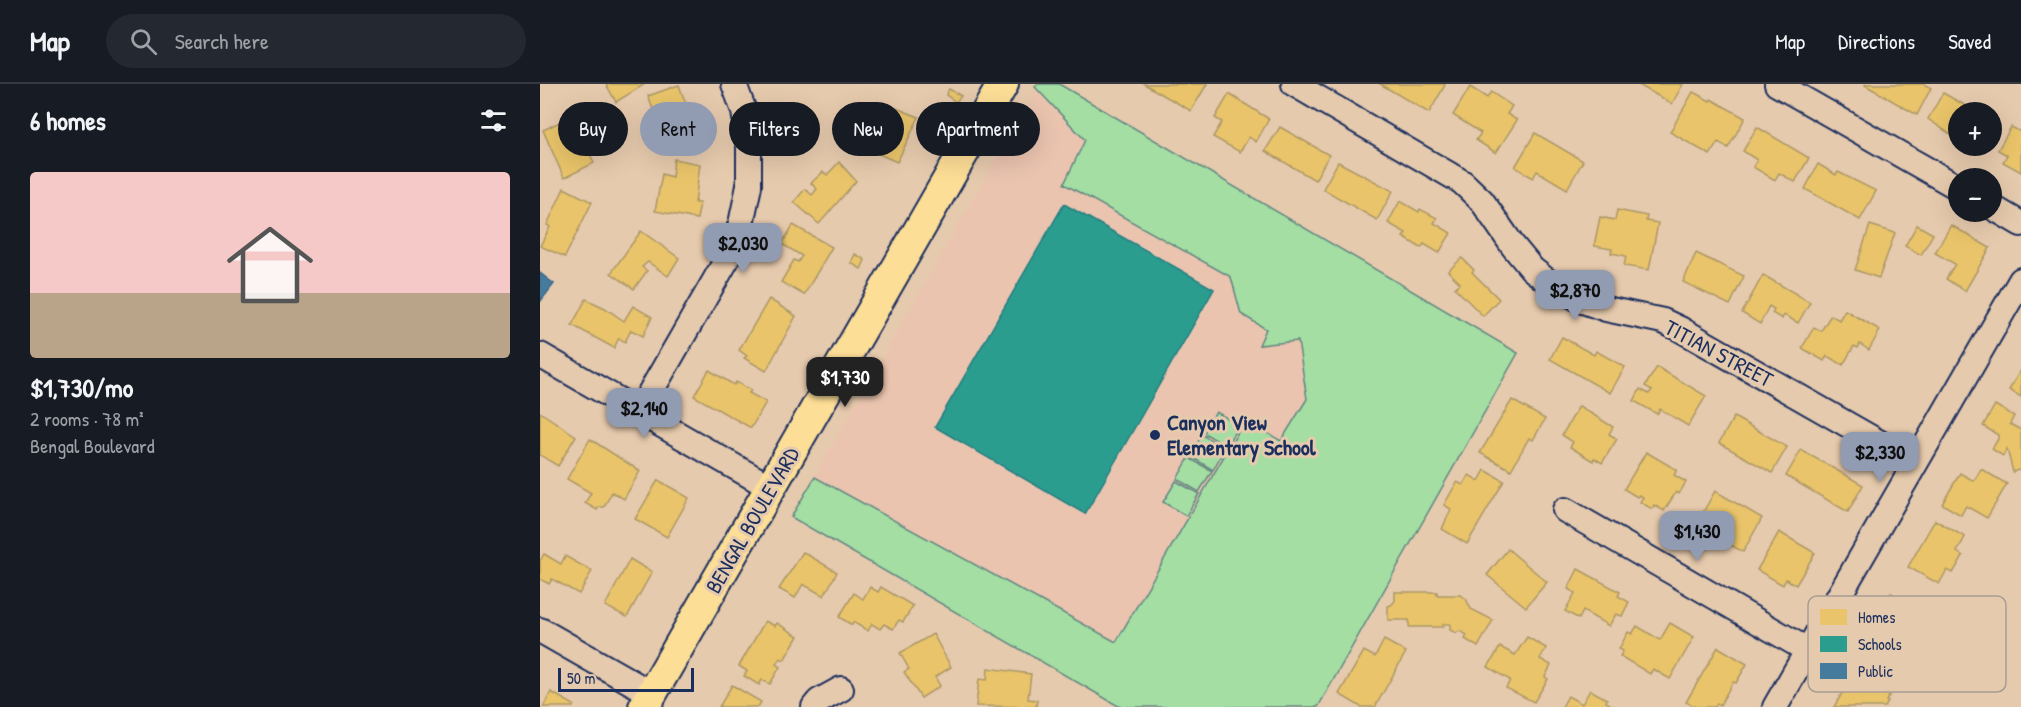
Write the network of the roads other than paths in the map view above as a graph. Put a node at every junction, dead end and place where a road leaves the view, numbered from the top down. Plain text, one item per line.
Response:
1 (734, 84) edge
2 (1003, 84) edge
3 (1294, 84) edge
4 (1777, 84) edge
5 (1948, 182) edge
6 (2002, 213) edge
7 (2021, 224) edge
8 (2021, 280) edge
9 (540, 355) edge
10 (639, 412) junction
11 (1915, 463) junction
12 (770, 487) junction
13 (1564, 510) dead end
14 (1839, 596) edge
15 (540, 630) edge
16 (1808, 650) joint
17 (841, 689) dead end
18 (648, 701) edge
19 (814, 707) edge
20 (1775, 707) edge

1 - 10 street
2 - 12 main road, BENGAL BOULEVARD
3 - 11 street, TITIAN STREET
4 - 5 street
6 - 7 street
8 - 11 street
9 - 10 street
10 - 12 street
11 - 14 street
12 - 18 main road, BENGAL BOULEVARD
13 - 16 street
15 - 18 street
16 - 20 street
17 - 19 street

